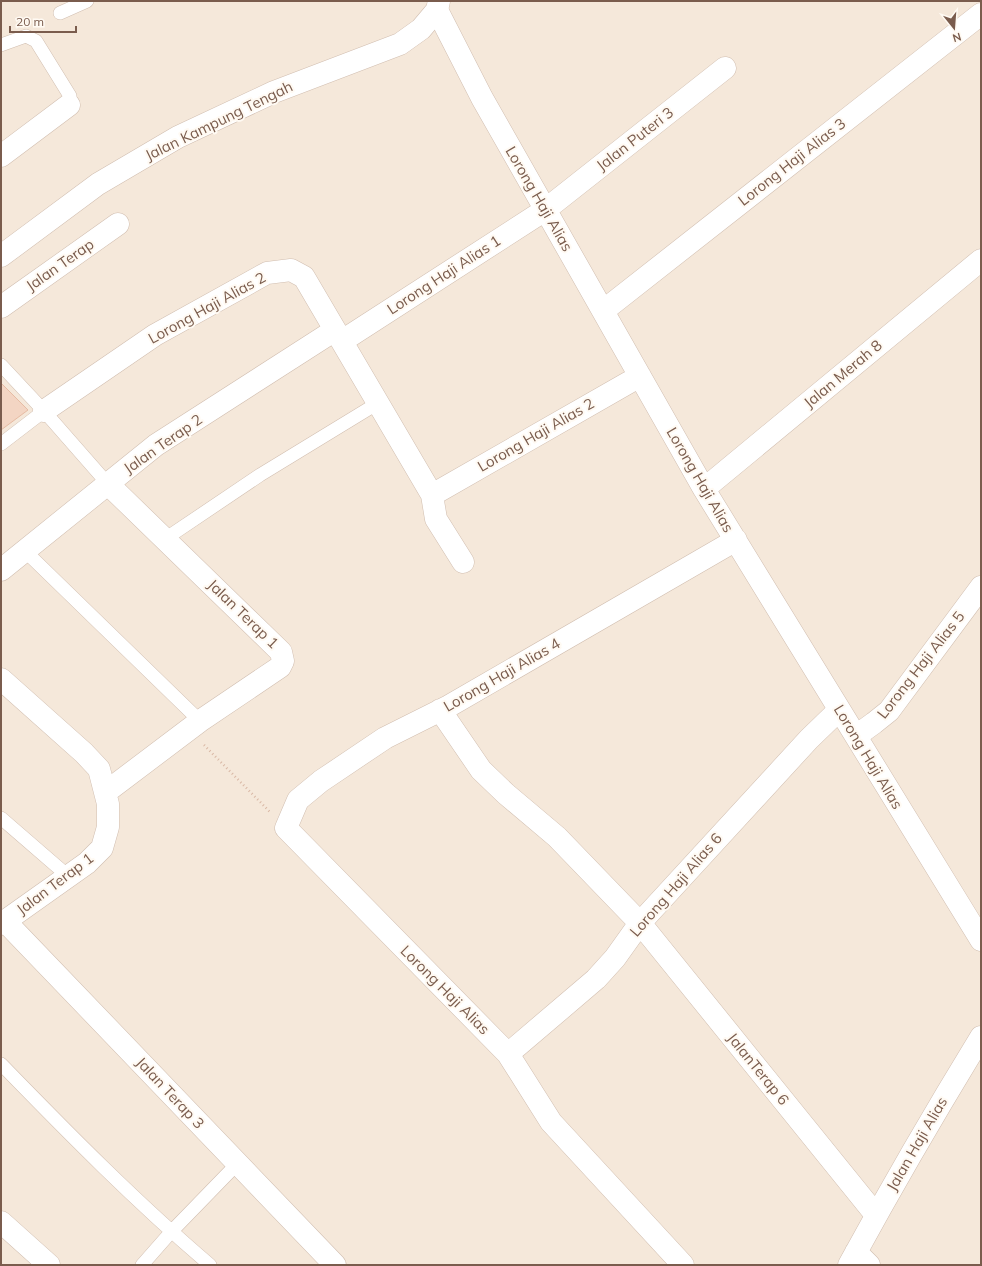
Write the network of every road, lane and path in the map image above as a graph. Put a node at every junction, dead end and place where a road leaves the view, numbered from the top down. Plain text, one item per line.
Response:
1 (87, 1) edge
2 (438, 5) edge
3 (60, 13) dead end
4 (981, 14) edge
5 (1, 44) edge
6 (725, 68) dead end
7 (69, 105) joint
8 (1, 156) edge
9 (545, 210) junction
10 (118, 224) dead end
11 (1, 256) edge
12 (981, 260) edge
13 (1, 307) edge
14 (603, 311) junction
15 (338, 336) junction
16 (1, 365) edge
17 (640, 376) junction
18 (378, 403) junction
19 (44, 411) junction
20 (1, 444) edge
21 (108, 484) junction
22 (704, 489) junction
23 (432, 495) junction
24 (165, 538) junction
25 (736, 540) junction
26 (24, 550) junction
27 (463, 562) dead end
28 (1, 570) edge
29 (981, 587) edge
30 (1, 679) edge
31 (440, 710) junction
32 (840, 710) junction
33 (194, 725) junction
34 (856, 736) junction
35 (106, 792) junction
36 (1, 818) edge
37 (286, 828) junction
38 (68, 876) junction
39 (3, 922) edge
40 (640, 923) junction
41 (981, 940) edge
42 (981, 1037) edge
43 (508, 1054) junction
44 (1, 1064) edge
45 (237, 1164) junction
46 (876, 1215) junction
47 (1, 1222) edge
48 (172, 1232) junction
49 (858, 1261) edge
50 (49, 1265) edge
51 (142, 1265) edge
52 (210, 1265) edge
53 (334, 1265) edge
54 (683, 1265) edge

1 - 3 lane
2 - 9 street, Lorong Haji Alias
2 - 11 street, Jalan Kampung Tengah
4 - 14 street, Lorong Haji Alias 3
5 - 7 lane
6 - 9 street, Jalan Puteri 3
7 - 8 street
9 - 14 street, Lorong Haji Alias
9 - 15 street, Lorong Haji Alias 1
10 - 13 street, Jalan Terap
12 - 22 street, Jalan Merah 8
14 - 17 street, Lorong Haji Alias
15 - 18 street, Lorong Haji Alias 2
15 - 19 street, Lorong Haji Alias 2
15 - 21 street, Jalan Terap 2
16 - 19 lane
17 - 22 street, Lorong Haji Alias
17 - 23 street, Lorong Haji Alias 2
18 - 23 street, Lorong Haji Alias 2
18 - 24 lane
19 - 20 lane
19 - 21 lane
21 - 24 street, Jalan Terap 1
21 - 26 street, Jalan Terap 2
22 - 25 street, Lorong Haji Alias
23 - 27 street, Lorong Haji Alias 2
24 - 33 street, Jalan Terap 1
25 - 31 street, Lorong Haji Alias 4
25 - 32 street, Lorong Haji Alias
26 - 28 street, Jalan Terap 2
26 - 33 lane
29 - 34 street, Lorong Haji Alias 5
30 - 35 street, Jalan Terap 1
31 - 37 street, Lorong Haji Alias 4
31 - 40 street
32 - 34 street, Lorong Haji Alias
32 - 40 street, Lorong Haji Alias 6
33 - 35 street, Jalan Terap 1
33 - 37 path
34 - 41 street, Lorong Haji Alias
35 - 38 street, Jalan Terap 1
36 - 38 lane
37 - 43 street, Lorong Haji Alias
38 - 39 street, Jalan Terap 1
39 - 45 street, Jalan Terap 3
40 - 43 street, Lorong Haji Alias 6
40 - 46 street, JalanTerap 6
42 - 46 street, Jalan Haji Alias
43 - 54 street, Lorong Haji Alias
44 - 48 lane
45 - 48 lane
45 - 53 street, Jalan Terap 3
46 - 49 street, Jalan Haji Alias
47 - 50 street
48 - 51 lane
48 - 52 lane

